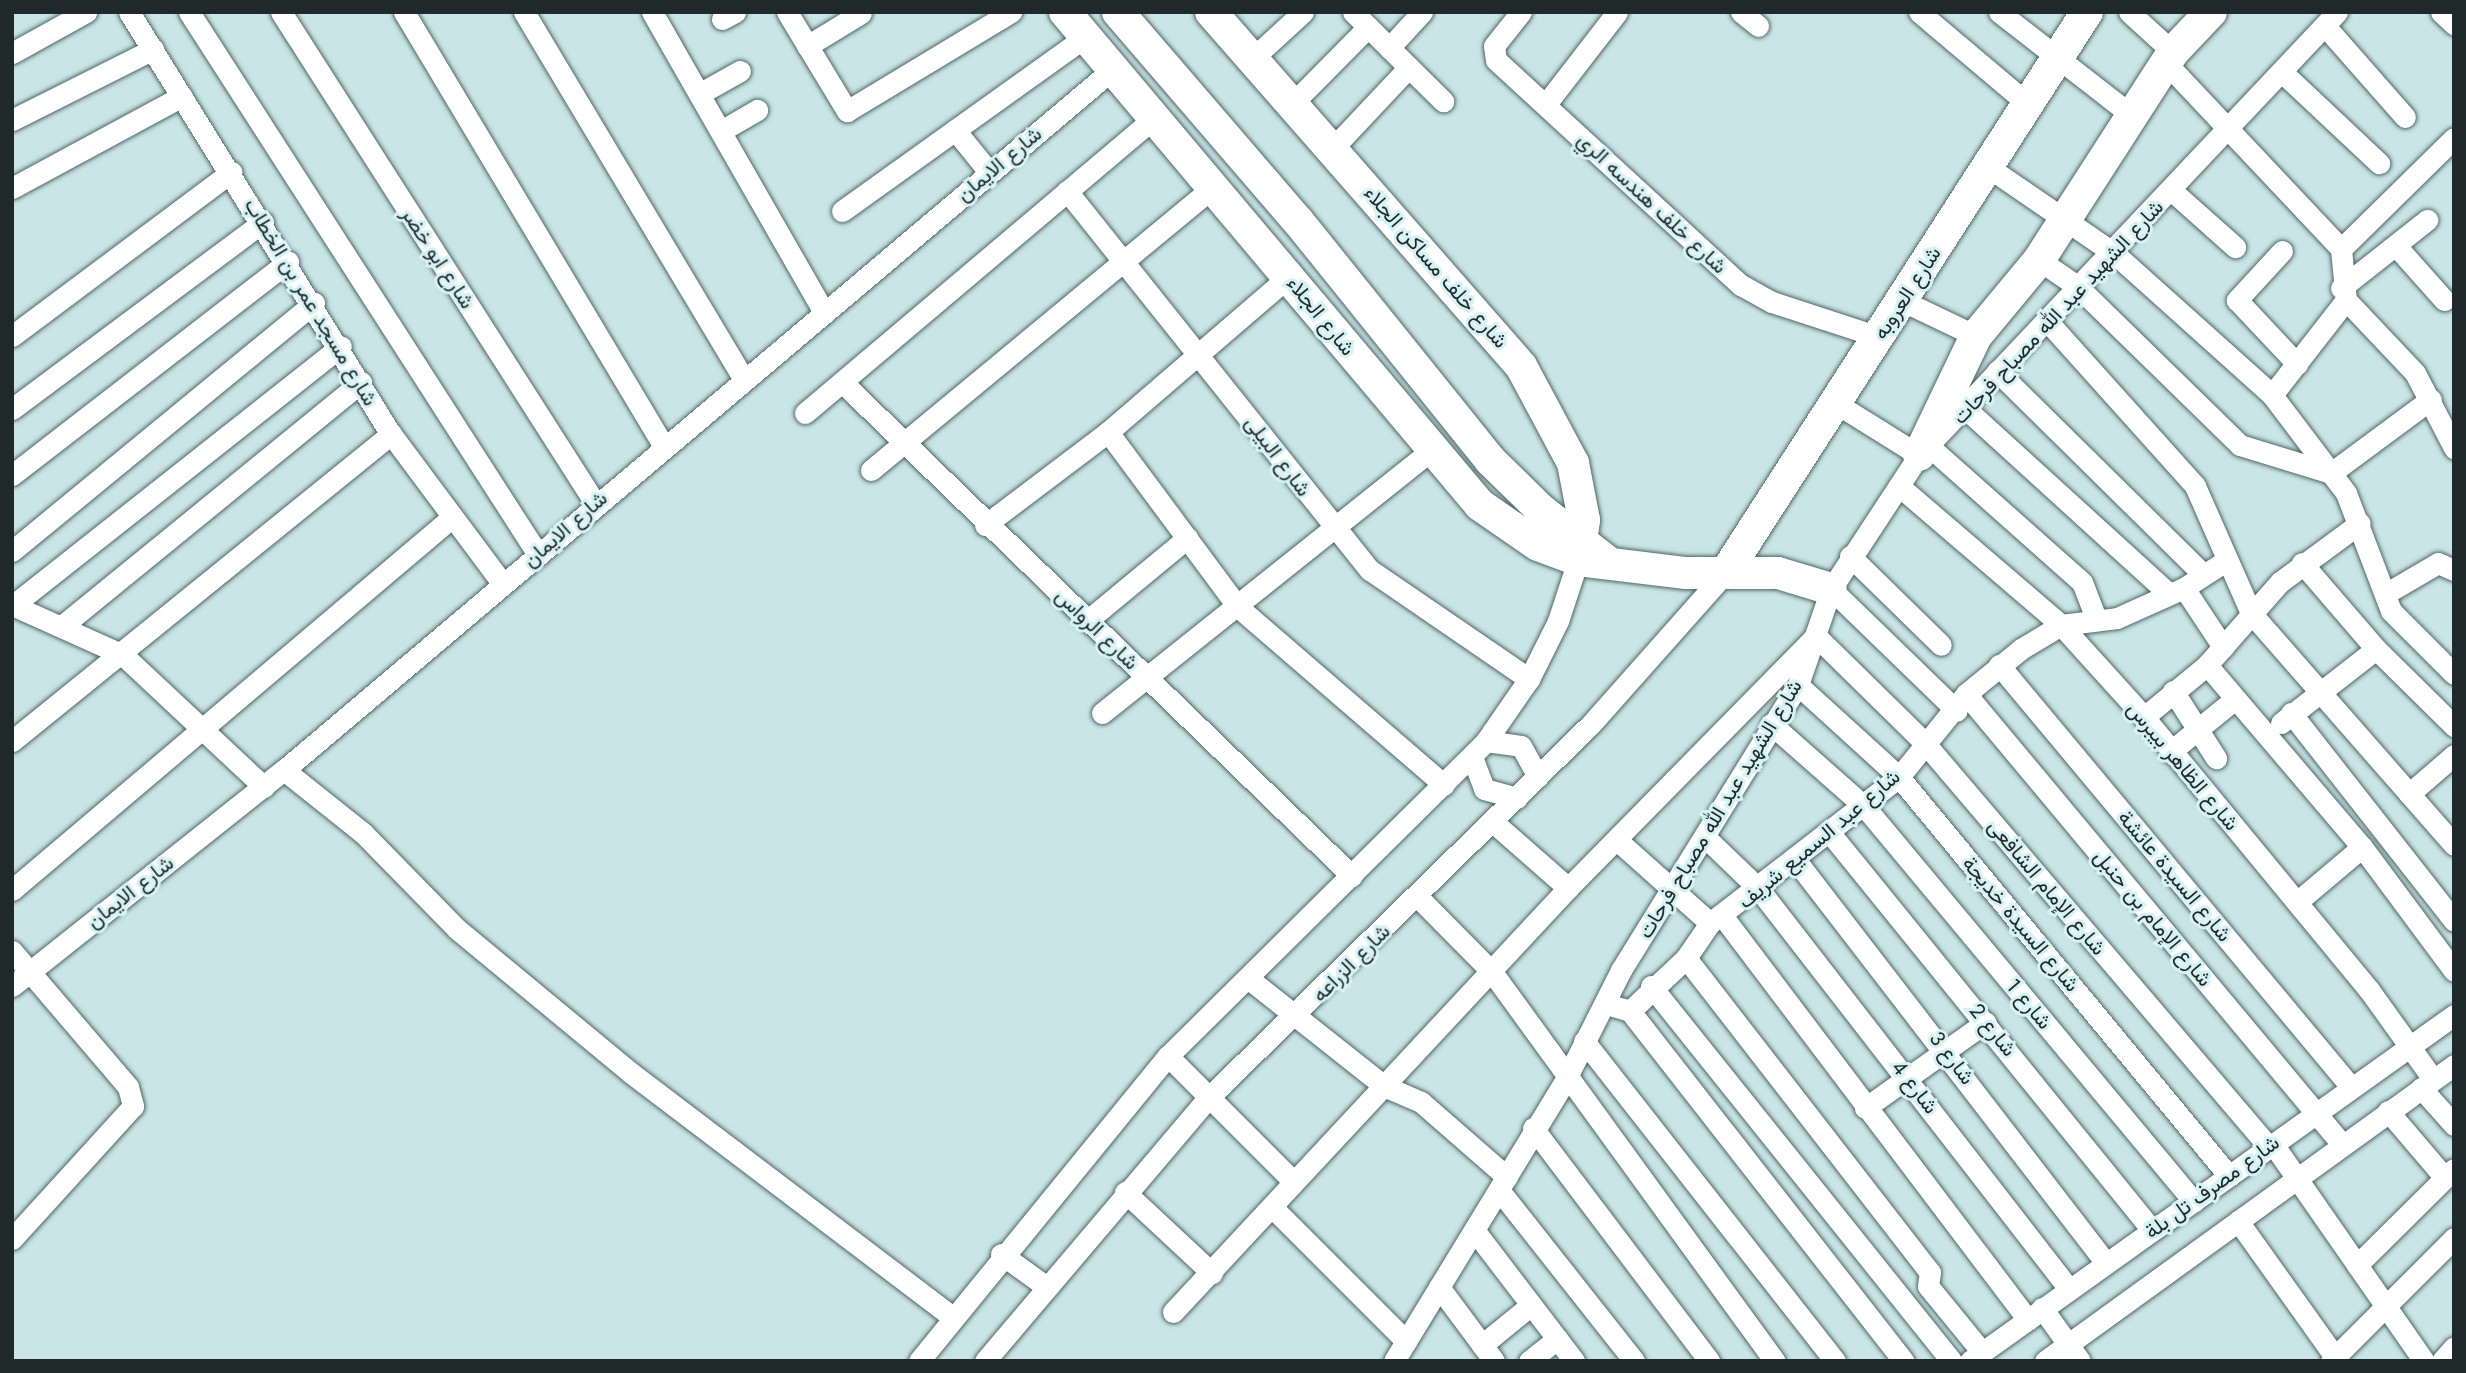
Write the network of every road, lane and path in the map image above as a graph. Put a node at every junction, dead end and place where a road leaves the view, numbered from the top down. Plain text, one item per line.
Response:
1 (86, 12) edge
2 (130, 12) edge
3 (189, 12) edge
4 (281, 12) edge
5 (404, 12) edge
6 (524, 12) edge
7 (652, 12) edge
8 (787, 12) edge
9 (1011, 12) edge
10 (1065, 12) edge
11 (1118, 12) edge
12 (1211, 12) edge
13 (1303, 12) edge
14 (1422, 12) edge
15 (1521, 12) edge
16 (1617, 12) edge
17 (1741, 12) edge
18 (1919, 12) edge
19 (2087, 12) edge
20 (2129, 12) edge
21 (2211, 12) edge
22 (2441, 12) edge
23 (861, 13) edge
24 (2009, 16) edge
25 (2331, 19) edge
26 (1361, 20) edge
27 (2454, 24) edge
28 (1758, 26) dead end
29 (1086, 36) junction
30 (807, 46) junction
31 (1389, 48) junction
32 (153, 49) junction
33 (12, 53) edge
34 (1253, 58) junction
35 (2169, 58) junction
36 (2056, 60) junction
37 (1409, 67) junction
38 (1114, 68) junction
39 (740, 71) dead end
40 (2283, 73) junction
41 (699, 94) junction
42 (182, 96) junction
43 (1443, 101) dead end
44 (1293, 103) junction
45 (1546, 104) junction
46 (2028, 104) junction
47 (757, 110) dead end
48 (2130, 114) junction
49 (1156, 116) junction
50 (2405, 117) dead end
51 (12, 120) edge
52 (2230, 127) junction
53 (955, 130) junction
54 (721, 131) junction
55 (1333, 148) junction
56 (2449, 153) edge
57 (2379, 163) dead end
58 (1988, 167) junction
59 (231, 172) junction
60 (989, 173) junction
61 (1215, 185) junction
62 (12, 188) edge
63 (2171, 190) junction
64 (1067, 191) junction
65 (842, 211) dead end
66 (2063, 220) junction
67 (2427, 220) dead end
68 (1298, 221) junction
69 (262, 222) junction
70 (1265, 247) junction
71 (2235, 247) dead end
72 (2397, 247) junction
73 (2342, 249) junction
74 (2282, 251) dead end
75 (2115, 254) junction
76 (2039, 260) junction
77 (288, 261) junction
78 (1126, 262) junction
79 (1289, 277) junction
80 (1351, 286) junction
81 (2077, 286) junction
82 (2344, 294) junction
83 (1903, 300) junction
84 (2444, 300) dead end
85 (314, 303) junction
86 (823, 311) junction
87 (1318, 313) junction
88 (2049, 323) junction
89 (12, 336) edge
90 (1976, 336) junction
91 (1879, 337) junction
92 (341, 346) junction
93 (1199, 352) junction
94 (2297, 363) junction
95 (1997, 371) junction
96 (743, 378) junction
97 (361, 382) junction
98 (842, 382) junction
99 (2272, 395) junction
100 (2431, 399) junction
101 (1837, 404) junction
102 (12, 409) edge
103 (1967, 410) junction
104 (804, 413) dead end
105 (1108, 432) junction
106 (391, 434) junction
107 (2452, 440) edge
108 (906, 441) junction
109 (663, 445) junction
110 (1432, 450) junction
111 (1925, 452) junction
112 (871, 470) dead end
113 (2330, 473) junction
114 (12, 475) edge
115 (1899, 486) junction
116 (595, 503) junction
117 (450, 519) junction
118 (2360, 523) junction
119 (985, 524) junction
120 (1335, 532) junction
121 (1187, 538) junction
122 (12, 551) edge
123 (1580, 551) junction
124 (537, 553) junction
125 (1850, 556) junction
126 (2227, 560) junction
127 (2302, 563) junction
128 (2454, 570) edge
129 (1726, 572) junction
130 (2203, 574) junction
131 (502, 583) junction
132 (1830, 589) junction
133 (2176, 590) junction
134 (2385, 594) junction
135 (13, 606) edge
136 (1238, 607) junction
137 (2251, 613) junction
138 (2096, 619) junction
139 (1088, 620) junction
140 (2061, 625) junction
141 (62, 626) junction
142 (1816, 636) junction
143 (1941, 645) dead end
144 (2223, 647) junction
145 (2375, 649) junction
146 (123, 655) junction
147 (1999, 665) junction
148 (2207, 665) junction
149 (2454, 674) edge
150 (1529, 679) junction
151 (1149, 680) junction
152 (1798, 685) junction
153 (2173, 691) junction
154 (2322, 692) junction
155 (2235, 699) junction
156 (1962, 703) junction
157 (1102, 713) dead end
158 (2291, 713) junction
159 (2144, 717) junction
160 (1771, 724) junction
161 (2454, 726) edge
162 (198, 730) junction
163 (2197, 734) junction
164 (2269, 735) junction
165 (12, 741) edge
166 (1923, 741) junction
167 (1479, 749) junction
168 (2170, 752) junction
169 (2454, 755) edge
170 (2216, 758) dead end
171 (284, 770) junction
172 (1899, 777) junction
173 (1538, 778) junction
174 (1444, 785) junction
175 (264, 787) junction
176 (2409, 794) junction
177 (1517, 798) junction
178 (1864, 806) junction
179 (1493, 822) junction
180 (1830, 833) junction
181 (1706, 838) junction
182 (1618, 841) junction
183 (2454, 845) edge
184 (2362, 847) junction
185 (1794, 858) junction
186 (1352, 876) junction
187 (1568, 888) junction
188 (1758, 888) junction
189 (12, 890) edge
190 (1673, 893) junction
191 (1418, 897) junction
192 (2297, 902) junction
193 (1717, 921) junction
194 (2454, 921) edge
195 (12, 951) edge
196 (1686, 958) junction
197 (2454, 971) edge
198 (30, 972) junction
199 (1492, 972) junction
200 (1249, 979) junction
201 (12, 986) edge
202 (1651, 986) junction
203 (1606, 1004) junction
204 (1630, 1011) junction
205 (2454, 1015) edge
206 (1294, 1019) junction
207 (1986, 1022) junction
208 (1584, 1041) junction
209 (2411, 1044) junction
210 (1947, 1051) junction
211 (1168, 1056) junction
212 (2454, 1065) edge
213 (1907, 1077) junction
214 (1566, 1079) junction
215 (2427, 1084) junction
216 (1384, 1086) junction
217 (2351, 1087) junction
218 (1207, 1099) junction
219 (1865, 1108) junction
220 (2315, 1111) junction
221 (2388, 1111) junction
222 (2454, 1125) edge
223 (1533, 1128) junction
224 (2340, 1142) junction
225 (2271, 1145) junction
226 (2449, 1174) edge
227 (2229, 1176) junction
228 (1293, 1181) junction
229 (2293, 1181) junction
230 (1503, 1183) junction
231 (1125, 1192) junction
232 (2194, 1202) junction
233 (1274, 1209) junction
234 (2238, 1221) junction
235 (1474, 1230) junction
236 (2152, 1230) junction
237 (2454, 1238) edge
238 (12, 1239) edge
239 (1001, 1254) junction
240 (2106, 1263) junction
241 (2357, 1265) junction
242 (1212, 1273) junction
243 (1044, 1285) junction
244 (1439, 1287) junction
245 (2068, 1289) junction
246 (1531, 1305) junction
247 (2387, 1306) junction
248 (1173, 1312) dead end
249 (2035, 1314) junction
250 (951, 1317) junction
251 (1557, 1339) junction
252 (1406, 1340) junction
253 (2454, 1347) edge
254 (2074, 1352) edge
255 (1488, 1353) edge
256 (2341, 1356) edge
257 (1976, 1357) edge
258 (919, 1361) edge
259 (985, 1361) edge
260 (1394, 1361) edge
261 (1529, 1361) edge
262 (1573, 1361) edge
263 (1634, 1361) edge
264 (1709, 1361) edge
265 (1775, 1361) edge
266 (1835, 1361) edge
267 (1903, 1361) edge
268 (1951, 1361) edge
269 (2045, 1361) edge
270 (2424, 1361) edge
271 (2442, 1361) edge

1 - 33 street
2 - 32 street, شارع مسجد عمر بن الخطاب
3 - 124 street
4 - 116 street, شارع ابو خضر
5 - 109 street
6 - 96 street
7 - 41 street
8 - 30 street
9 - 30 street
10 - 29 street, شارع الجلاء
11 - 68 street, شارع الجلاء
12 - 34 street, شارع خلف مساكن الجلاء
13 - 34 street
14 - 31 street
15 - 45 street, شارع خلف هندسه الري
16 - 45 street
17 - 28 street
18 - 46 street
19 - 36 street, شارع العروبه
20 - 35 street
21 - 35 street
22 - 27 street
23 - 30 street
24 - 36 street
25 - 40 street, شارع الشهيد عبد الله مصباح فرحات
25 - 50 street
26 - 31 street
26 - 44 street
29 - 38 street, شارع الجلاء
29 - 53 street
31 - 37 street
32 - 42 street, شارع مسجد عمر بن الخطاب
32 - 51 street
34 - 44 street, شارع خلف مساكن الجلاء
35 - 48 street
35 - 52 street
36 - 46 street, شارع العروبه
36 - 48 street
37 - 43 street
37 - 55 street
38 - 49 street, شارع الجلاء
38 - 60 street, شارع الايمان
39 - 41 street
40 - 52 street, شارع الشهيد عبد الله مصباح فرحات
40 - 57 street
41 - 54 street
42 - 59 street, شارع مسجد عمر بن الخطاب
42 - 62 street
44 - 55 street, شارع خلف مساكن الجلاء
45 - 91 street, شارع خلف هندسه الري
46 - 58 street, شارع العروبه
47 - 54 street
48 - 66 street
49 - 61 street, شارع الجلاء
49 - 64 street
52 - 63 street, شارع الشهيد عبد الله مصباح فرحات
52 - 73 street
53 - 60 street
53 - 65 street
54 - 86 street
55 - 123 street, شارع خلف مساكن الجلاء
56 - 73 street
58 - 66 street
58 - 83 street, شارع العروبه
59 - 69 street, شارع مسجد عمر بن الخطاب
59 - 89 street
60 - 86 street, شارع الايمان
61 - 70 street, شارع الجلاء
61 - 78 street
63 - 71 street
63 - 75 street, شارع الشهيد عبد الله مصباح فرحات
64 - 78 street, شارع البيلى
64 - 98 street
66 - 75 street
66 - 76 street
67 - 72 street
68 - 70 street
68 - 80 street, شارع الجلاء
69 - 77 street, شارع مسجد عمر بن الخطاب
69 - 102 street
70 - 79 street, شارع الجلاء
72 - 82 street
72 - 84 street
73 - 82 street
74 - 94 street
75 - 81 street, شارع الشهيد عبد الله مصباح فرحات
75 - 99 street
76 - 81 street
76 - 90 street
77 - 85 street, شارع مسجد عمر بن الخطاب
77 - 114 street
78 - 93 street, شارع البيلى
78 - 108 street
79 - 87 street, شارع الجلاء
79 - 93 street
80 - 87 street
80 - 123 street, شارع الجلاء
81 - 88 street, شارع الشهيد عبد الله مصباح فرحات
81 - 113 street
82 - 94 street
82 - 100 street
83 - 90 street
83 - 91 street, شارع العروبه
85 - 92 street, شارع مسجد عمر بن الخطاب
85 - 122 street
86 - 96 street, شارع الايمان
87 - 110 street, شارع الجلاء
88 - 95 street, شارع الشهيد عبد الله مصباح فرحات
88 - 126 street
90 - 111 street
91 - 101 street, شارع العروبه
92 - 97 street, شارع مسجد عمر بن الخطاب
92 - 135 street
93 - 105 street
93 - 120 street, شارع البيلى
94 - 99 street
95 - 103 street, شارع الشهيد عبد الله مصباح فرحات
95 - 130 street
96 - 109 street, شارع الايمان
97 - 106 street, شارع مسجد عمر بن الخطاب
97 - 141 street
98 - 104 street
98 - 108 street, شارع الرواس
99 - 113 street
100 - 107 street
100 - 113 street
101 - 111 street
101 - 129 street, شارع العروبه
103 - 111 street, شارع الشهيد عبد الله مصباح فرحات
103 - 133 street
105 - 119 street
105 - 121 street
106 - 117 street, شارع مسجد عمر بن الخطاب
106 - 146 street
108 - 112 street
108 - 119 street, شارع الرواس
109 - 116 street, شارع الايمان
110 - 120 street
110 - 123 street, شارع الجلاء
111 - 115 street, شارع الشهيد عبد الله مصباح فرحات
111 - 138 street
113 - 118 street
115 - 125 street, شارع الشهيد عبد الله مصباح فرحات
115 - 140 street, شارع الظاهر بيبرس
116 - 124 street, شارع الايمان
117 - 131 street, شارع مسجد عمر بن الخطاب
117 - 162 street
118 - 127 street
118 - 134 street
119 - 139 street, شارع الرواس
120 - 136 street
120 - 150 street, شارع البيلى
121 - 136 street
121 - 139 street
123 - 129 street, شارع الجلاء
123 - 150 street
124 - 131 street, شارع الايمان
125 - 132 street, شارع الشهيد عبد الله مصباح فرحات
125 - 143 street
126 - 130 street
126 - 137 street
127 - 137 street
127 - 145 street
128 - 134 street
129 - 132 street, شارع الجلاء
129 - 173 street, شارع الزراعه
130 - 133 street
131 - 171 street, شارع الايمان
132 - 142 street, شارع الشهيد عبد الله مصباح فرحات
132 - 156 street, شارع الإمام بن حنبل
133 - 138 street
133 - 144 street
134 - 149 street
135 - 141 street
136 - 151 street
136 - 174 street
137 - 144 street
137 - 154 street
138 - 140 street
139 - 151 street, شارع الرواس
140 - 147 street, شارع عبد السميع شريف
140 - 159 street, شارع الظاهر بيبرس
141 - 146 street
142 - 152 street, شارع الشهيد عبد الله مصباح فرحات
142 - 166 street, شارع الإمام الشافعى
142 - 182 street
144 - 148 street
145 - 154 street
145 - 161 street
146 - 162 street
146 - 165 street
147 - 156 street, شارع عبد السميع شريف
147 - 217 street, شارع السيدة عائشة
148 - 153 street
148 - 155 street
150 - 167 street
151 - 157 street
151 - 186 street, شارع الرواس
152 - 160 street, شارع الشهيد عبد الله مصباح فرحات
152 - 172 street, شارع السيدة خديجة
153 - 159 street
153 - 163 street
154 - 158 street
154 - 176 street
155 - 163 street
155 - 164 street
156 - 166 street, شارع عبد السميع شريف
156 - 220 street, شارع الإمام بن حنبل
158 - 164 street
158 - 194 street
159 - 168 street, شارع الظاهر بيبرس
160 - 178 street, شارع 1
160 - 181 street, شارع الشهيد عبد الله مصباح فرحات
162 - 175 street
162 - 189 street
163 - 168 street
163 - 170 street
164 - 184 street
166 - 172 street, شارع عبد السميع شريف
166 - 225 street, شارع الإمام الشافعى
167 - 173 street
167 - 174 street
167 - 177 street
168 - 192 street, شارع الظاهر بيبرس
169 - 176 street
171 - 175 street, شارع الايمان
171 - 250 street
172 - 178 street, شارع عبد السميع شريف
172 - 227 street, شارع السيدة خديجة
173 - 177 street, شارع الزراعه
174 - 186 street
175 - 198 street, شارع الايمان
176 - 183 street
177 - 179 street, شارع الزراعه
178 - 180 street, شارع عبد السميع شريف
178 - 232 street, شارع 1
179 - 187 street
179 - 191 street, شارع الزراعه
180 - 185 street, شارع عبد السميع شريف
180 - 207 street, شارع 2
181 - 188 street, شارع 4
181 - 190 street, شارع الشهيد عبد الله مصباح فرحات
182 - 187 street
182 - 190 street
184 - 192 street
184 - 197 street
185 - 188 street, شارع عبد السميع شريف
185 - 210 street, شارع 3
186 - 200 street
187 - 199 street
188 - 193 street, شارع عبد السميع شريف
188 - 213 street, شارع 4
190 - 193 street
190 - 203 street, شارع الشهيد عبد الله مصباح فرحات
191 - 199 street
191 - 206 street, شارع الزراعه
192 - 209 street, شارع الظاهر بيبرس
193 - 196 street, شارع عبد السميع شريف
193 - 219 street
195 - 198 street
196 - 202 street, شارع عبد السميع شريف
196 - 257 street
198 - 201 street, شارع الايمان
198 - 238 street
199 - 214 street
199 - 216 street
200 - 206 street
200 - 211 street
202 - 204 street, شارع عبد السميع شريف
202 - 268 street
203 - 204 street
203 - 208 street, شارع الشهيد عبد الله مصباح فرحات
204 - 267 street
205 - 209 street, شارع مصرف تل بلة
206 - 216 street
206 - 218 street, شارع الزراعه
207 - 210 street
207 - 236 street, شارع 2
208 - 214 street, شارع الشهيد عبد الله مصباح فرحات
208 - 266 street
209 - 215 street, شارع الظاهر بيبرس
209 - 217 street, شارع مصرف تل بلة
210 - 213 street
210 - 240 street, شارع 3
211 - 218 street
211 - 239 street
212 - 215 street, شارع مصرف تل بلة
213 - 219 street
213 - 245 street, شارع 4
214 - 223 street, شارع الشهيد عبد الله مصباح فرحات
214 - 265 street
215 - 221 street, شارع مصرف تل بلة
215 - 222 street, شارع الظاهر بيبرس
216 - 228 street
216 - 230 street
217 - 220 street, شارع مصرف تل بلة
218 - 228 street
218 - 231 street, شارع الزراعه
219 - 249 street
220 - 224 street, شارع الإمام بن حنبل
220 - 225 street, شارع مصرف تل بلة
221 - 224 street, شارع مصرف تل بلة
221 - 226 street
223 - 230 street, شارع الشهيد عبد الله مصباح فرحات
223 - 264 street
224 - 229 street, شارع مصرف تل بلة
225 - 227 street, شارع مصرف تل بلة
225 - 229 street, شارع الإمام الشافعى
226 - 241 street
227 - 232 street, شارع مصرف تل بلة
228 - 233 street
229 - 234 street, شارع مصرف تل بلة
229 - 241 street, شارع الإمام الشافعى
230 - 235 street, شارع الشهيد عبد الله مصباح فرحات
230 - 263 street
231 - 242 street
231 - 243 street, شارع الزراعه
232 - 236 street, شارع مصرف تل بلة
233 - 242 street
233 - 252 street
234 - 254 street, شارع مصرف تل بلة
234 - 256 street
235 - 244 street, شارع الشهيد عبد الله مصباح فرحات
235 - 246 street
236 - 240 street, شارع مصرف تل بلة
237 - 247 street
239 - 243 street
239 - 250 street
240 - 245 street, شارع مصرف تل بلة
241 - 247 street, شارع الإمام الشافعى
242 - 248 street
243 - 259 street, شارع الزراعه
244 - 252 street, شارع الشهيد عبد الله مصباح فرحات
244 - 255 street
245 - 249 street, شارع مصرف تل بلة
246 - 251 street
246 - 255 street
247 - 256 street
247 - 270 street, شارع الإمام الشافعى
249 - 254 street
249 - 257 street, شارع مصرف تل بلة
250 - 258 street
251 - 261 street
251 - 262 street
252 - 260 street, شارع الشهيد عبد الله مصباح فرحات
253 - 271 street
254 - 269 street, شارع مصرف تل بلة

